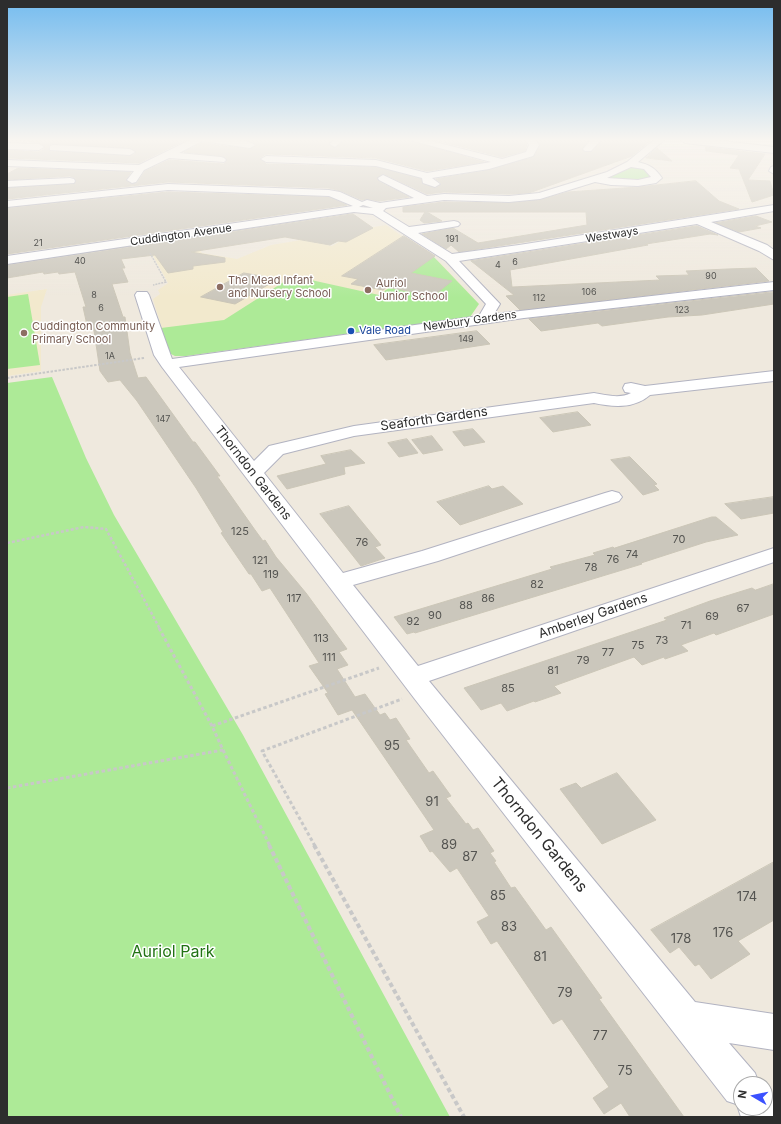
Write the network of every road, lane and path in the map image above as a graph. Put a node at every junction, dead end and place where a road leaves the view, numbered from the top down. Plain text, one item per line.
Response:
1 (114, 192) edge
2 (322, 192) edge
3 (411, 192) edge
4 (451, 192) edge
5 (551, 192) edge
6 (109, 193) joint
7 (450, 197) junction
8 (424, 199) junction
9 (7, 204) edge
10 (356, 207) junction
11 (378, 208) junction
12 (774, 208) edge
13 (700, 221) junction
14 (454, 224) dead end
15 (409, 231) junction
16 (144, 240) junction
17 (774, 256) edge
18 (450, 258) junction
19 (7, 260) edge
20 (774, 286) edge
21 (142, 295) joint
22 (493, 304) junction
23 (524, 314) junction
24 (484, 319) junction
25 (165, 360) junction
26 (774, 376) edge
27 (7, 378) edge
28 (233, 446) junction
29 (276, 450) junction
30 (253, 473) junction
31 (612, 498) dead end
32 (7, 543) edge
33 (774, 555) edge
34 (338, 582) junction
35 (412, 676) junction
36 (212, 726) junction
37 (223, 750) junction
38 (7, 788) edge
39 (686, 1018) junction
40 (774, 1032) edge
41 (733, 1077) edge
42 (401, 1117) edge
43 (464, 1117) edge

1 - 6 street
2 - 10 street
3 - 8 street
4 - 7 street
5 - 7 street
6 - 9 street
7 - 8 street
8 - 11 street
10 - 11 street
10 - 16 street, Cuddington Avenue
11 - 15 street
12 - 13 street, Westways
13 - 17 street
13 - 18 street, Westways
14 - 15 street
15 - 18 street
16 - 19 street, Cuddington Avenue
16 - 21 path
18 - 22 street
20 - 23 street, Newbury Gardens
21 - 25 street, Thorndon Gardens
22 - 23 street
22 - 24 street
23 - 24 street, Newbury Gardens
24 - 25 street, Newbury Gardens
25 - 27 path
25 - 28 street, Thorndon Gardens
26 - 29 street, Seaforth Gardens
28 - 29 street, Seaforth Gardens
28 - 30 street, Thorndon Gardens
29 - 30 street
30 - 34 street, Thorndon Gardens
31 - 34 street
32 - 36 path
33 - 35 street, Amberley Gardens
34 - 35 street, Thorndon Gardens
35 - 36 path
35 - 39 street, Thorndon Gardens
35 - 43 path
36 - 37 path
37 - 38 path
37 - 42 path
39 - 40 street
39 - 41 street, Thorndon Gardens

